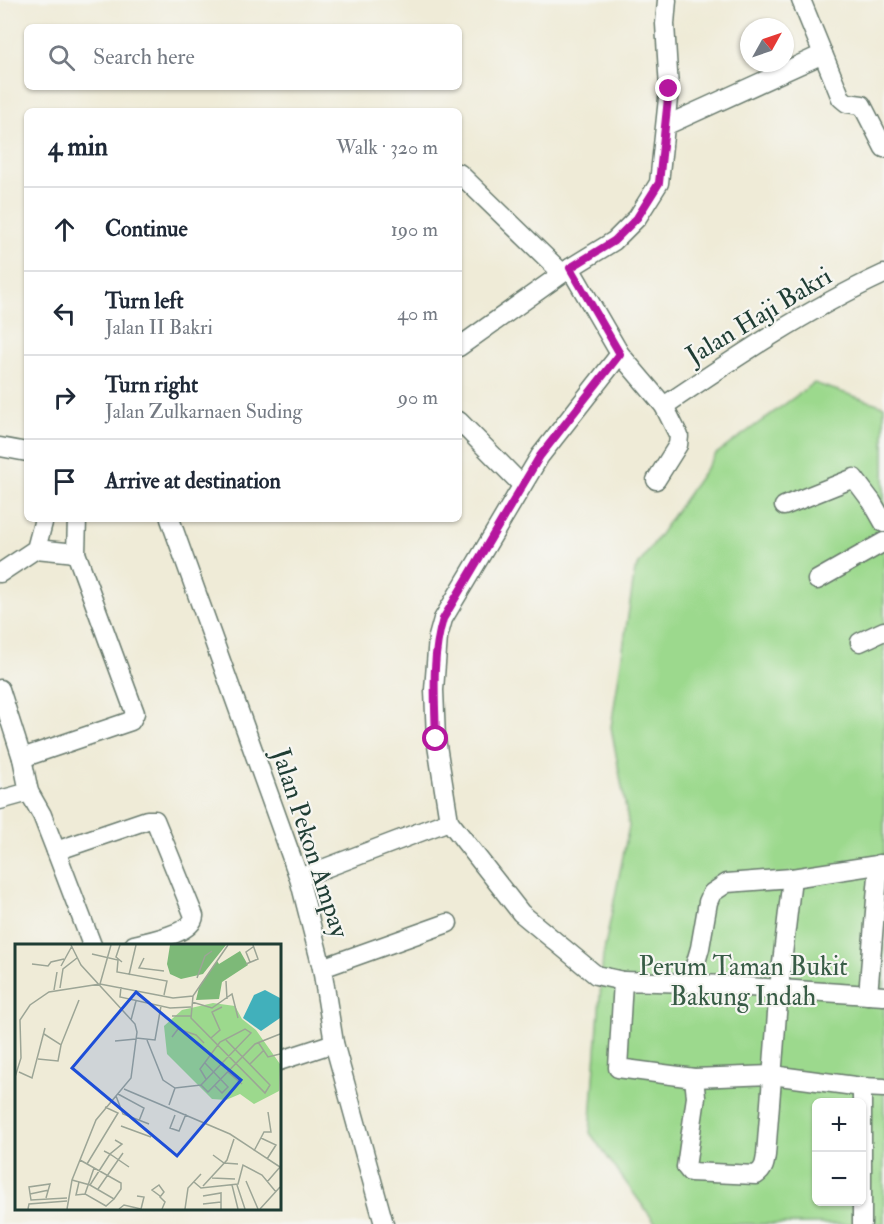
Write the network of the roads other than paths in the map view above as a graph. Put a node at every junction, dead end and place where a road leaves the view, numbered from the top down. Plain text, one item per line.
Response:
1 (667, 0) edge
2 (801, 0) edge
3 (823, 54) junction
4 (667, 125) junction
5 (884, 148) edge
6 (462, 176) edge
7 (566, 270) junction
8 (884, 274) edge
9 (462, 345) edge
10 (620, 354) junction
11 (664, 406) junction
12 (462, 424) edge
13 (0, 447) edge
14 (24, 451) edge
15 (656, 480) dead end
16 (522, 485) junction
17 (784, 506) dead end
18 (43, 522) edge
19 (77, 522) edge
20 (171, 522) edge
21 (884, 523) edge
22 (884, 542) edge
23 (36, 549) junction
24 (76, 553) junction
25 (0, 573) edge
26 (817, 580) dead end
27 (884, 631) edge
28 (860, 642) dead end
29 (0, 689) edge
30 (22, 758) junction
31 (28, 792) junction
32 (0, 800) edge
33 (449, 821) junction
34 (56, 851) junction
35 (882, 864) edge
36 (299, 878) junction
37 (792, 878) junction
38 (448, 923) dead end
39 (92, 944) edge
40 (138, 944) edge
41 (322, 968) junction
42 (623, 981) junction
43 (690, 982) junction
44 (779, 988) junction
45 (876, 995) edge
46 (334, 1043) junction
47 (280, 1061) edge
48 (771, 1075) junction
49 (694, 1078) junction
50 (862, 1087) junction
51 (884, 1088) edge
52 (384, 1224) edge
53 (862, 1224) edge

1 - 4 street
2 - 3 street
3 - 4 street
3 - 5 street
4 - 7 street
6 - 7 street
7 - 9 street
7 - 10 street
8 - 11 street, Jalan Haji Bakri
10 - 11 street
10 - 16 street
11 - 15 street
12 - 16 street
13 - 14 street
16 - 33 street
17 - 21 street
18 - 23 street
19 - 24 street
20 - 36 street, Jalan Pekon Ampay
22 - 26 street
23 - 24 street
23 - 25 street
24 - 30 street
27 - 28 street
29 - 30 street
30 - 31 street
31 - 32 street
31 - 34 street
33 - 36 street
33 - 42 street
34 - 39 street
34 - 40 street
35 - 37 street
35 - 45 street
36 - 41 street, Jalan Pekon Ampay
37 - 43 street
37 - 44 street
38 - 41 street
41 - 46 street, Jalan Pekon Ampay
42 - 43 street
42 - 49 street
43 - 44 street
44 - 45 street
44 - 48 street
46 - 47 street
46 - 52 street, Jalan Pekon Ampay
48 - 49 street
48 - 49 street
48 - 50 street
50 - 51 street
50 - 53 street

